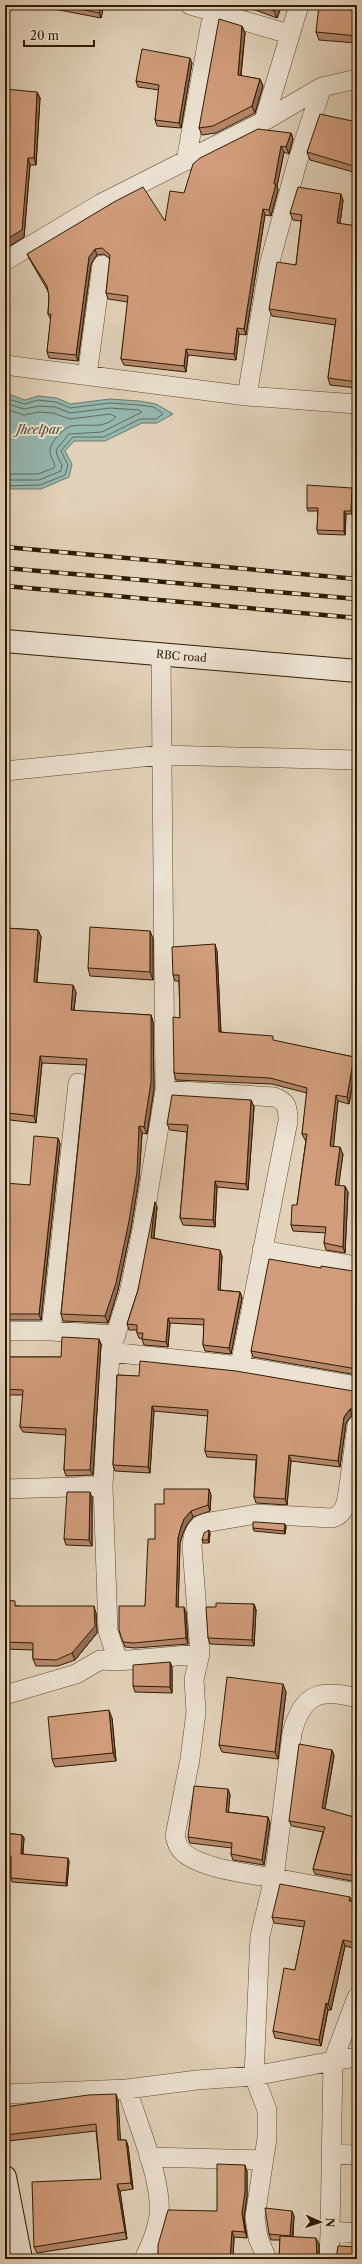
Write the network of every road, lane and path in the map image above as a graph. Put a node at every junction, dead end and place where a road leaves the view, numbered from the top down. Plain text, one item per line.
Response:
1 (190, 5) edge
2 (299, 5) edge
3 (213, 11) junction
4 (289, 34) junction
5 (357, 79) edge
6 (322, 87) junction
7 (264, 121) junction
8 (186, 161) junction
9 (5, 261) edge
10 (102, 265) dead end
11 (5, 365) edge
12 (87, 376) junction
13 (247, 396) junction
14 (357, 404) edge
15 (5, 641) edge
16 (161, 655) junction
17 (357, 671) edge
18 (162, 755) junction
19 (357, 760) edge
20 (5, 771) edge
21 (78, 1083) dead end
22 (165, 1090) junction
23 (262, 1250) junction
24 (357, 1266) edge
25 (5, 1331) edge
26 (51, 1331) junction
27 (113, 1343) junction
28 (240, 1366) junction
29 (357, 1386) edge
30 (357, 1425) edge
31 (103, 1486) junction
32 (353, 1486) edge
33 (5, 1490) edge
34 (200, 1654) junction
35 (118, 1661) junction
36 (5, 1696) edge
37 (357, 1698) edge
38 (274, 1878) junction
39 (357, 1894) edge
40 (357, 1997) edge
41 (357, 2058) edge
42 (333, 2061) junction
43 (254, 2076) junction
44 (127, 2089) junction
45 (5, 2094) edge
46 (331, 2154) junction
47 (357, 2155) edge
48 (149, 2157) junction
49 (263, 2160) junction
50 (5, 2176) edge
51 (330, 2231) junction
52 (357, 2232) edge
53 (21, 2259) edge
54 (144, 2259) edge
55 (267, 2259) edge
56 (329, 2259) edge

1 - 3 street
2 - 4 street
3 - 4 street
3 - 8 street
4 - 7 street
5 - 6 street
6 - 7 street
6 - 13 street
7 - 8 street
8 - 9 street
10 - 12 street
11 - 12 street
12 - 13 street
13 - 14 street
15 - 16 street, RBC road
16 - 17 street, RBC road
16 - 18 street
18 - 19 street
18 - 20 street
18 - 22 street
21 - 26 street
22 - 23 street
22 - 27 street
23 - 24 street
23 - 28 street
25 - 26 street
26 - 27 street
27 - 28 street
27 - 31 street
28 - 29 street
30 - 32 street
31 - 33 street
31 - 35 street
32 - 34 street
34 - 35 street
34 - 38 street
35 - 36 street
37 - 38 street
38 - 39 street
38 - 43 street
40 - 42 street
41 - 42 street
42 - 43 street
42 - 46 street
43 - 44 street
43 - 49 street
44 - 45 street
44 - 48 street
46 - 47 street
46 - 51 street
48 - 49 street
48 - 54 street
49 - 55 street
50 - 53 street
51 - 52 street
51 - 56 street

